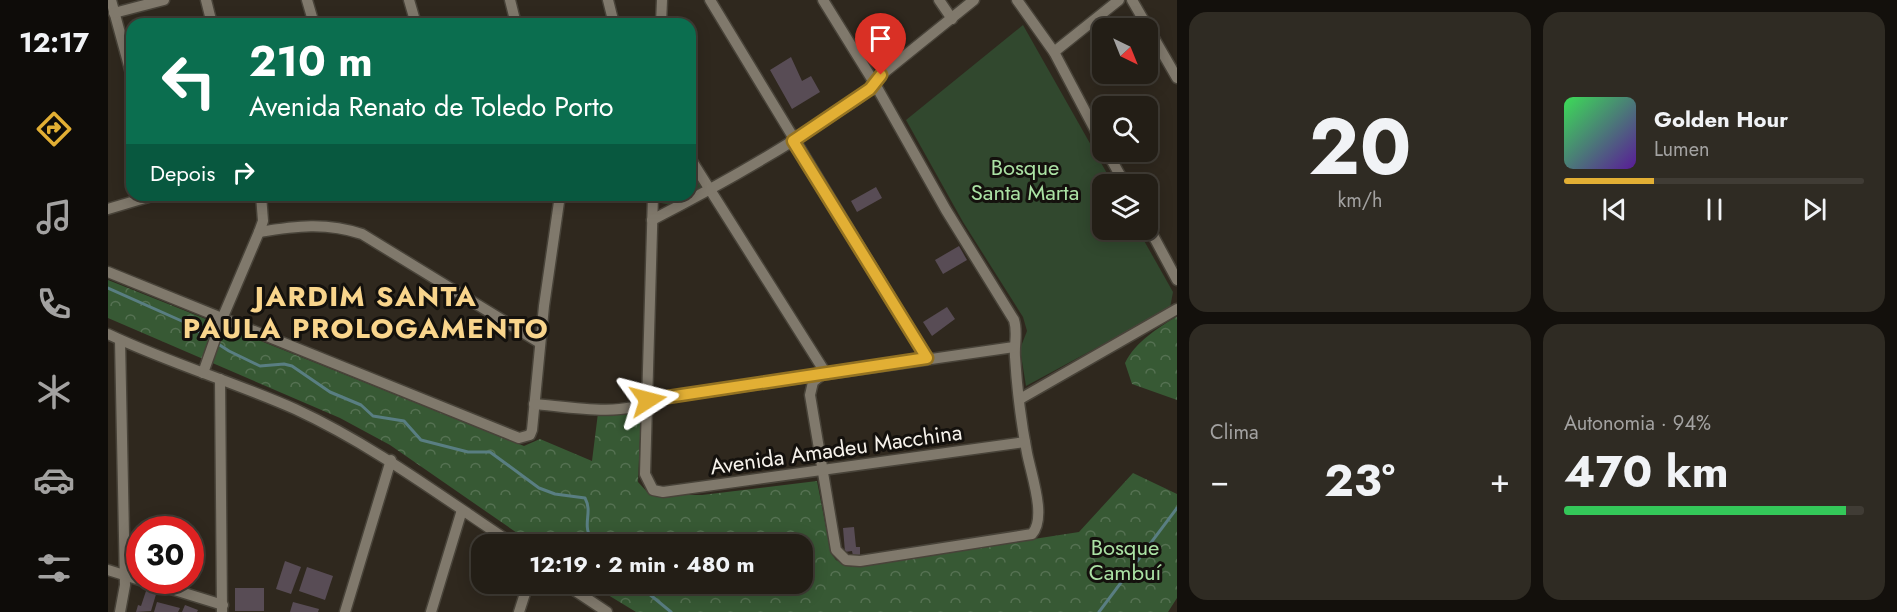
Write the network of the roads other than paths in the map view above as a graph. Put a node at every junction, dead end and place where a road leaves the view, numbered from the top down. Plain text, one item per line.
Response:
1 (111, 0) edge
2 (164, 0) edge
3 (206, 0) edge
4 (307, 0) edge
5 (409, 0) edge
6 (510, 0) edge
7 (608, 0) edge
8 (662, 0) edge
9 (710, 0) edge
10 (823, 0) edge
11 (939, 0) edge
12 (974, 0) edge
13 (1017, 0) edge
14 (1119, 0) edge
15 (1132, 0) edge
16 (114, 13) junction
17 (210, 18) edge
18 (312, 18) edge
19 (414, 18) edge
20 (514, 18) edge
21 (612, 18) edge
22 (661, 18) edge
23 (952, 19) junction
24 (1054, 52) junction
25 (126, 56) edge
26 (1177, 78) edge
27 (875, 84) junction
28 (1092, 124) edge
29 (793, 141) junction
30 (696, 168) edge
31 (710, 191) junction
32 (696, 198) edge
33 (135, 201) edge
34 (261, 201) edge
35 (559, 201) edge
36 (653, 201) edge
37 (690, 201) edge
38 (108, 209) edge
39 (652, 220) junction
40 (260, 232) junction
41 (1156, 240) edge
42 (108, 272) edge
43 (1177, 280) edge
44 (1177, 309) edge
45 (220, 325) junction
46 (108, 334) edge
47 (120, 340) junction
48 (540, 343) junction
49 (1014, 347) junction
50 (927, 358) junction
51 (825, 372) junction
52 (203, 373) junction
53 (220, 379) junction
54 (1020, 399) junction
55 (648, 400) junction
56 (534, 404) junction
57 (1025, 442) junction
58 (390, 460) junction
59 (822, 472) junction
60 (462, 510) junction
61 (498, 534) edge
62 (108, 570) edge
63 (125, 575) junction
64 (180, 594) edge
65 (525, 594) edge
66 (580, 594) edge
67 (222, 609) edge
68 (120, 612) edge
69 (345, 612) edge
70 (431, 612) edge
71 (519, 612) edge
72 (607, 612) edge

1 - 16 street
2 - 16 street
3 - 17 street
4 - 18 street
5 - 19 street
6 - 20 street
7 - 21 street
8 - 22 street
9 - 29 street
10 - 27 street
11 - 23 street
12 - 23 street
13 - 24 street
14 - 24 street
15 - 26 street
16 - 25 street
23 - 27 street
24 - 28 street
27 - 29 street
27 - 49 street
29 - 31 street
29 - 50 street
30 - 31 street
31 - 32 street
31 - 51 street
33 - 38 street
34 - 40 street
35 - 48 street
36 - 39 street
37 - 39 street
39 - 55 street
40 - 45 street
40 - 48 street
41 - 43 street
42 - 45 street
44 - 54 street
45 - 52 street
45 - 56 street
46 - 47 street
47 - 52 street
47 - 63 street
48 - 56 street
49 - 50 street
49 - 54 street
50 - 51 street
51 - 55 street
51 - 59 street
52 - 53 street
53 - 58 street
53 - 67 street
54 - 57 street
55 - 56 street
55 - 59 street, Avenida Amadeu Macchina
57 - 59 street, Avenida Amadeu Macchina
57 - 59 street
58 - 60 street
58 - 69 street
60 - 61 street
60 - 70 street
62 - 63 street
63 - 68 street
64 - 67 street
65 - 71 street
66 - 72 street

